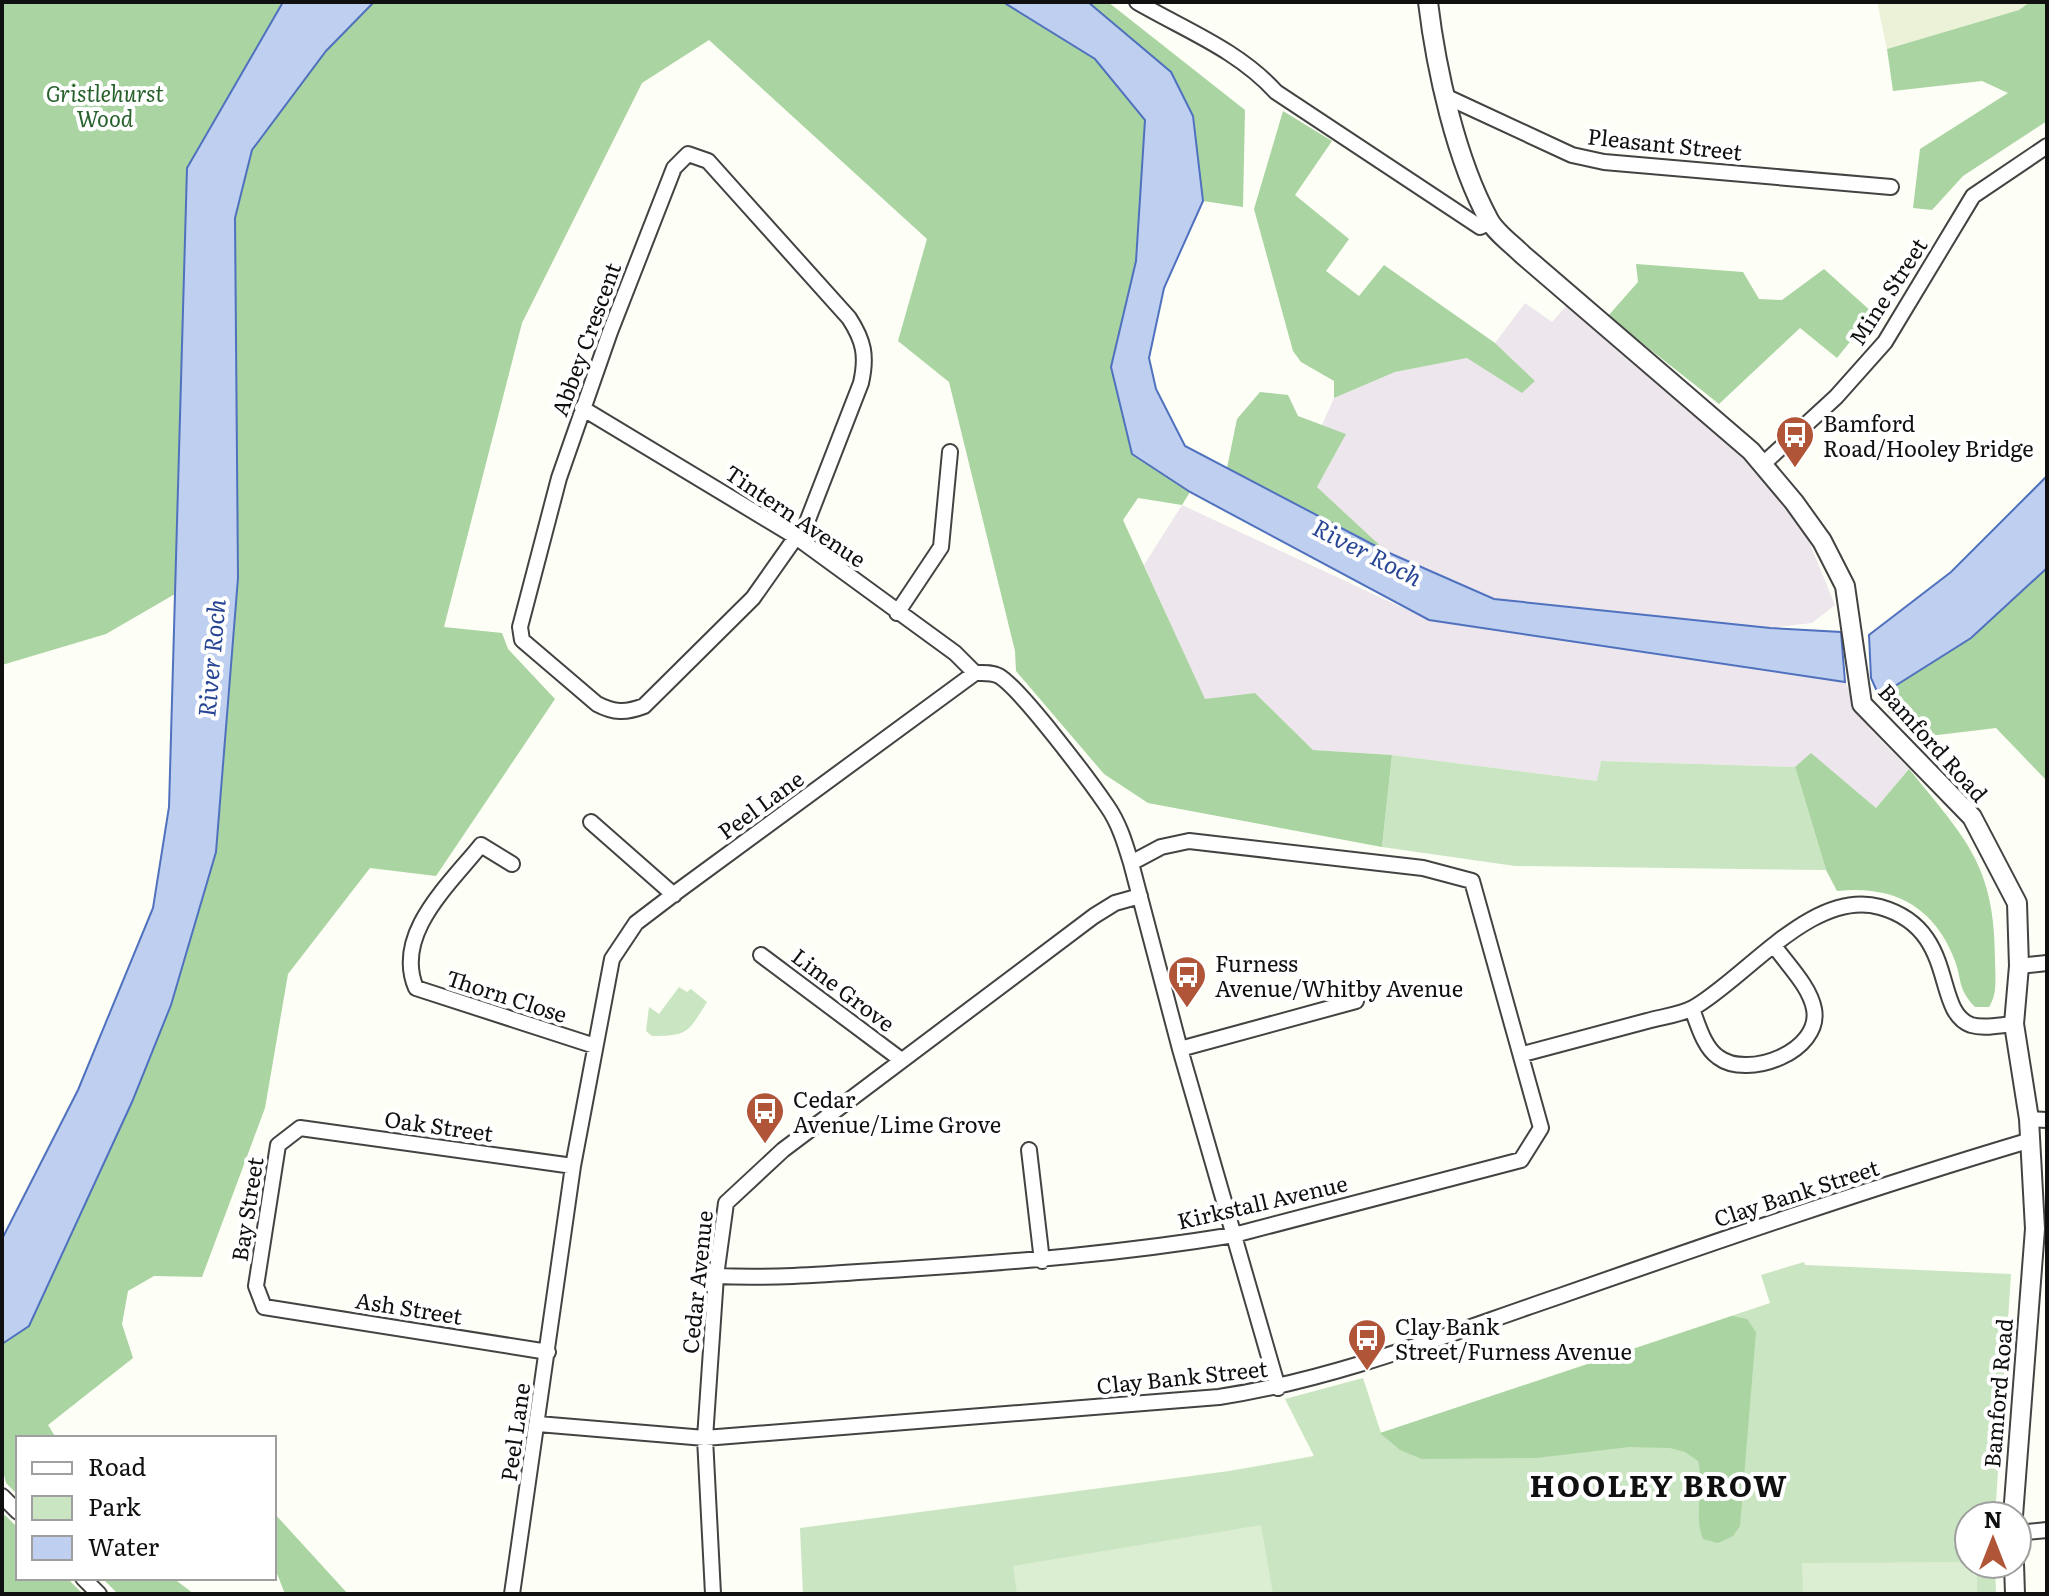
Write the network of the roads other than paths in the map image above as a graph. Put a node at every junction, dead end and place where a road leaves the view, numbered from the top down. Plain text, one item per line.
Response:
1 (1137, 2) edge
2 (1428, 2) edge
3 (1447, 97) junction
4 (2047, 146) edge
5 (1891, 187) dead end
6 (1490, 222) junction
7 (582, 408) junction
8 (950, 452) dead end
9 (1763, 464) junction
10 (798, 539) junction
11 (897, 613) junction
12 (975, 673) junction
13 (591, 822) dead end
14 (1131, 863) junction
15 (512, 864) dead end
16 (674, 895) junction
17 (1140, 896) junction
18 (1775, 947) junction
19 (761, 955) dead end
20 (2047, 963) edge
21 (2019, 966) junction
22 (1356, 1001) dead end
23 (1692, 1009) junction
24 (2014, 1024) junction
25 (595, 1046) junction
26 (1180, 1049) junction
27 (1523, 1054) junction
28 (900, 1059) junction
29 (2038, 1120) edge
30 (300, 1128) joint
31 (2031, 1140) junction
32 (1029, 1150) dead end
33 (573, 1166) junction
34 (2041, 1230) edge
35 (1234, 1235) junction
36 (1042, 1261) junction
37 (716, 1276) junction
38 (264, 1307) joint
39 (548, 1352) junction
40 (1278, 1388) junction
41 (538, 1424) junction
42 (705, 1438) junction
43 (2015, 1500) edge
44 (512, 1594) edge
45 (713, 1594) edge

1 - 6 street
2 - 3 street, Bamford Road
3 - 5 street, Pleasant Street
3 - 6 street, Bamford Road
4 - 9 street, Mine Street
6 - 9 street, Bamford Road
7 - 10 street, Tintern Avenue
7 - 10 street, Abbey Crescent
7 - 10 street, Abbey Crescent
8 - 11 street
9 - 21 street, Bamford Road
10 - 11 street, Tintern Avenue
11 - 12 street, Tintern Avenue
12 - 14 street
12 - 16 street, Peel Lane
13 - 16 street
14 - 17 street
14 - 27 street, Kirkstall Avenue
15 - 25 street, Thorn Close
16 - 25 street, Peel Lane
17 - 26 street
17 - 28 street, Cedar Avenue
18 - 23 street
18 - 23 street
18 - 24 street
19 - 28 street, Lime Grove
20 - 21 street
21 - 24 street, Bamford Road
22 - 26 street
23 - 27 street
24 - 29 street, Bamford Road
25 - 33 street, Peel Lane
26 - 35 street
27 - 35 street, Kirkstall Avenue
28 - 37 street, Cedar Avenue
29 - 31 street, Bamford Road
30 - 33 street, Oak Street
30 - 38 street, Bay Street
31 - 34 street, Bamford Road
31 - 40 street, Clay Bank Street
32 - 36 street
33 - 39 street, Peel Lane
34 - 43 street, Bamford Road
35 - 36 street, Kirkstall Avenue
35 - 40 street
36 - 37 street, Kirkstall Avenue
37 - 42 street, Cedar Avenue
38 - 39 street, Ash Street
39 - 41 street, Peel Lane
40 - 42 street, Clay Bank Street
41 - 42 street, Clay Bank Street
41 - 44 street, Peel Lane
42 - 45 street, Cedar Avenue

